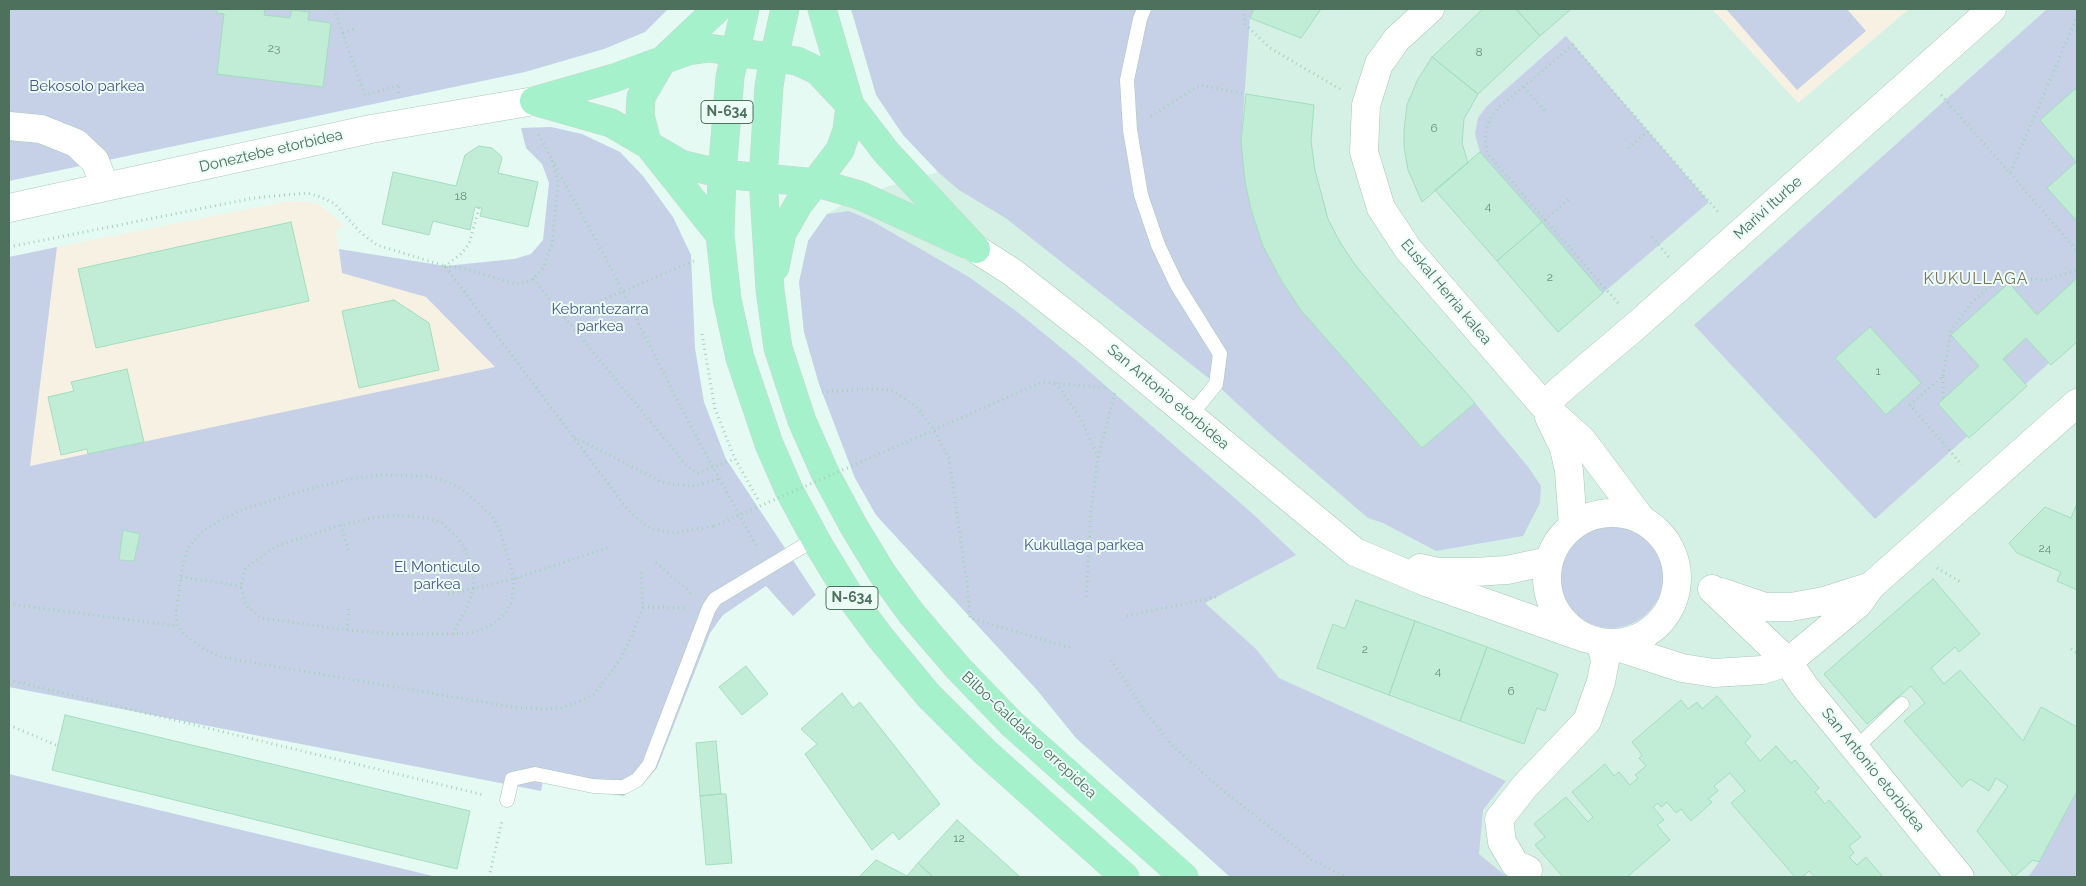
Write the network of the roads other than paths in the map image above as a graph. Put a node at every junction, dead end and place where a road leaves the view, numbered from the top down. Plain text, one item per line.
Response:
1 (717, 9) edge
2 (745, 9) edge
3 (785, 9) edge
4 (822, 9) edge
5 (1144, 9) edge
6 (1430, 9) edge
7 (1992, 9) edge
8 (735, 50) junction
9 (774, 57) junction
10 (662, 61) junction
11 (850, 105) junction
12 (534, 114) junction
13 (9, 126) edge
14 (647, 143) junction
15 (722, 174) junction
16 (763, 178) junction
17 (817, 183) junction
18 (105, 187) junction
19 (9, 208) edge
20 (720, 234) junction
21 (976, 249) junction
22 (770, 290) junction
23 (2077, 403) edge
24 (1544, 406) junction
25 (1190, 415) junction
26 (1642, 520) junction
27 (1573, 526) junction
28 (815, 539) junction
29 (1355, 552) junction
30 (1672, 553) junction
31 (1549, 561) junction
32 (1871, 586) junction
33 (1712, 588) junction
34 (1598, 641) junction
35 (1788, 662) junction
36 (1902, 704) dead end
37 (1856, 748) junction
38 (507, 800) road end
39 (1528, 870) dead end
40 (1125, 877) edge
41 (1184, 877) edge
42 (1960, 877) edge

1 - 10 highway
2 - 8 highway, N-634
3 - 9 highway, Bilbo-Galdakao errepidea / N-634
4 - 11 highway
5 - 25 lane
6 - 24 street, Euskal Herria kalea
7 - 24 street, Marivi Iturbe
8 - 9 highway
8 - 10 highway
8 - 15 highway, N-634
9 - 11 highway
9 - 16 highway, Bilbo-Galdakao errepidea / N-634
10 - 12 highway
10 - 14 highway
11 - 17 highway
11 - 21 highway
12 - 14 highway
12 - 18 street, Doneztebe etorbidea
13 - 18 street
14 - 15 highway
14 - 20 highway
15 - 16 highway
15 - 20 highway, N-634
16 - 17 highway
16 - 22 highway, Bilbo-Galdakao errepidea / N-634
17 - 21 highway
17 - 22 highway
18 - 19 street, Doneztebe etorbidea
20 - 28 highway, N-634
21 - 25 street, San Antonio etorbidea
22 - 41 highway, Bilbo-Galdakao errepidea / N-634
23 - 32 street, San Antonio etorbidea
24 - 26 street, Euskal Herria kalea
24 - 27 street, Euskal Herria kalea
25 - 29 street, San Antonio etorbidea
26 - 27 street
26 - 30 street
27 - 31 street
28 - 38 lane
28 - 40 highway, N-634
29 - 31 street, San Antonio etorbidea
29 - 34 street, San Antonio etorbidea
30 - 33 street, San Antonio etorbidea
30 - 34 street
31 - 34 street
32 - 33 street, San Antonio etorbidea
32 - 35 street, San Antonio etorbidea
33 - 35 street
34 - 35 street, San Antonio etorbidea
34 - 39 street
35 - 37 street, San Antonio etorbidea
36 - 37 lane
37 - 42 street, San Antonio etorbidea

